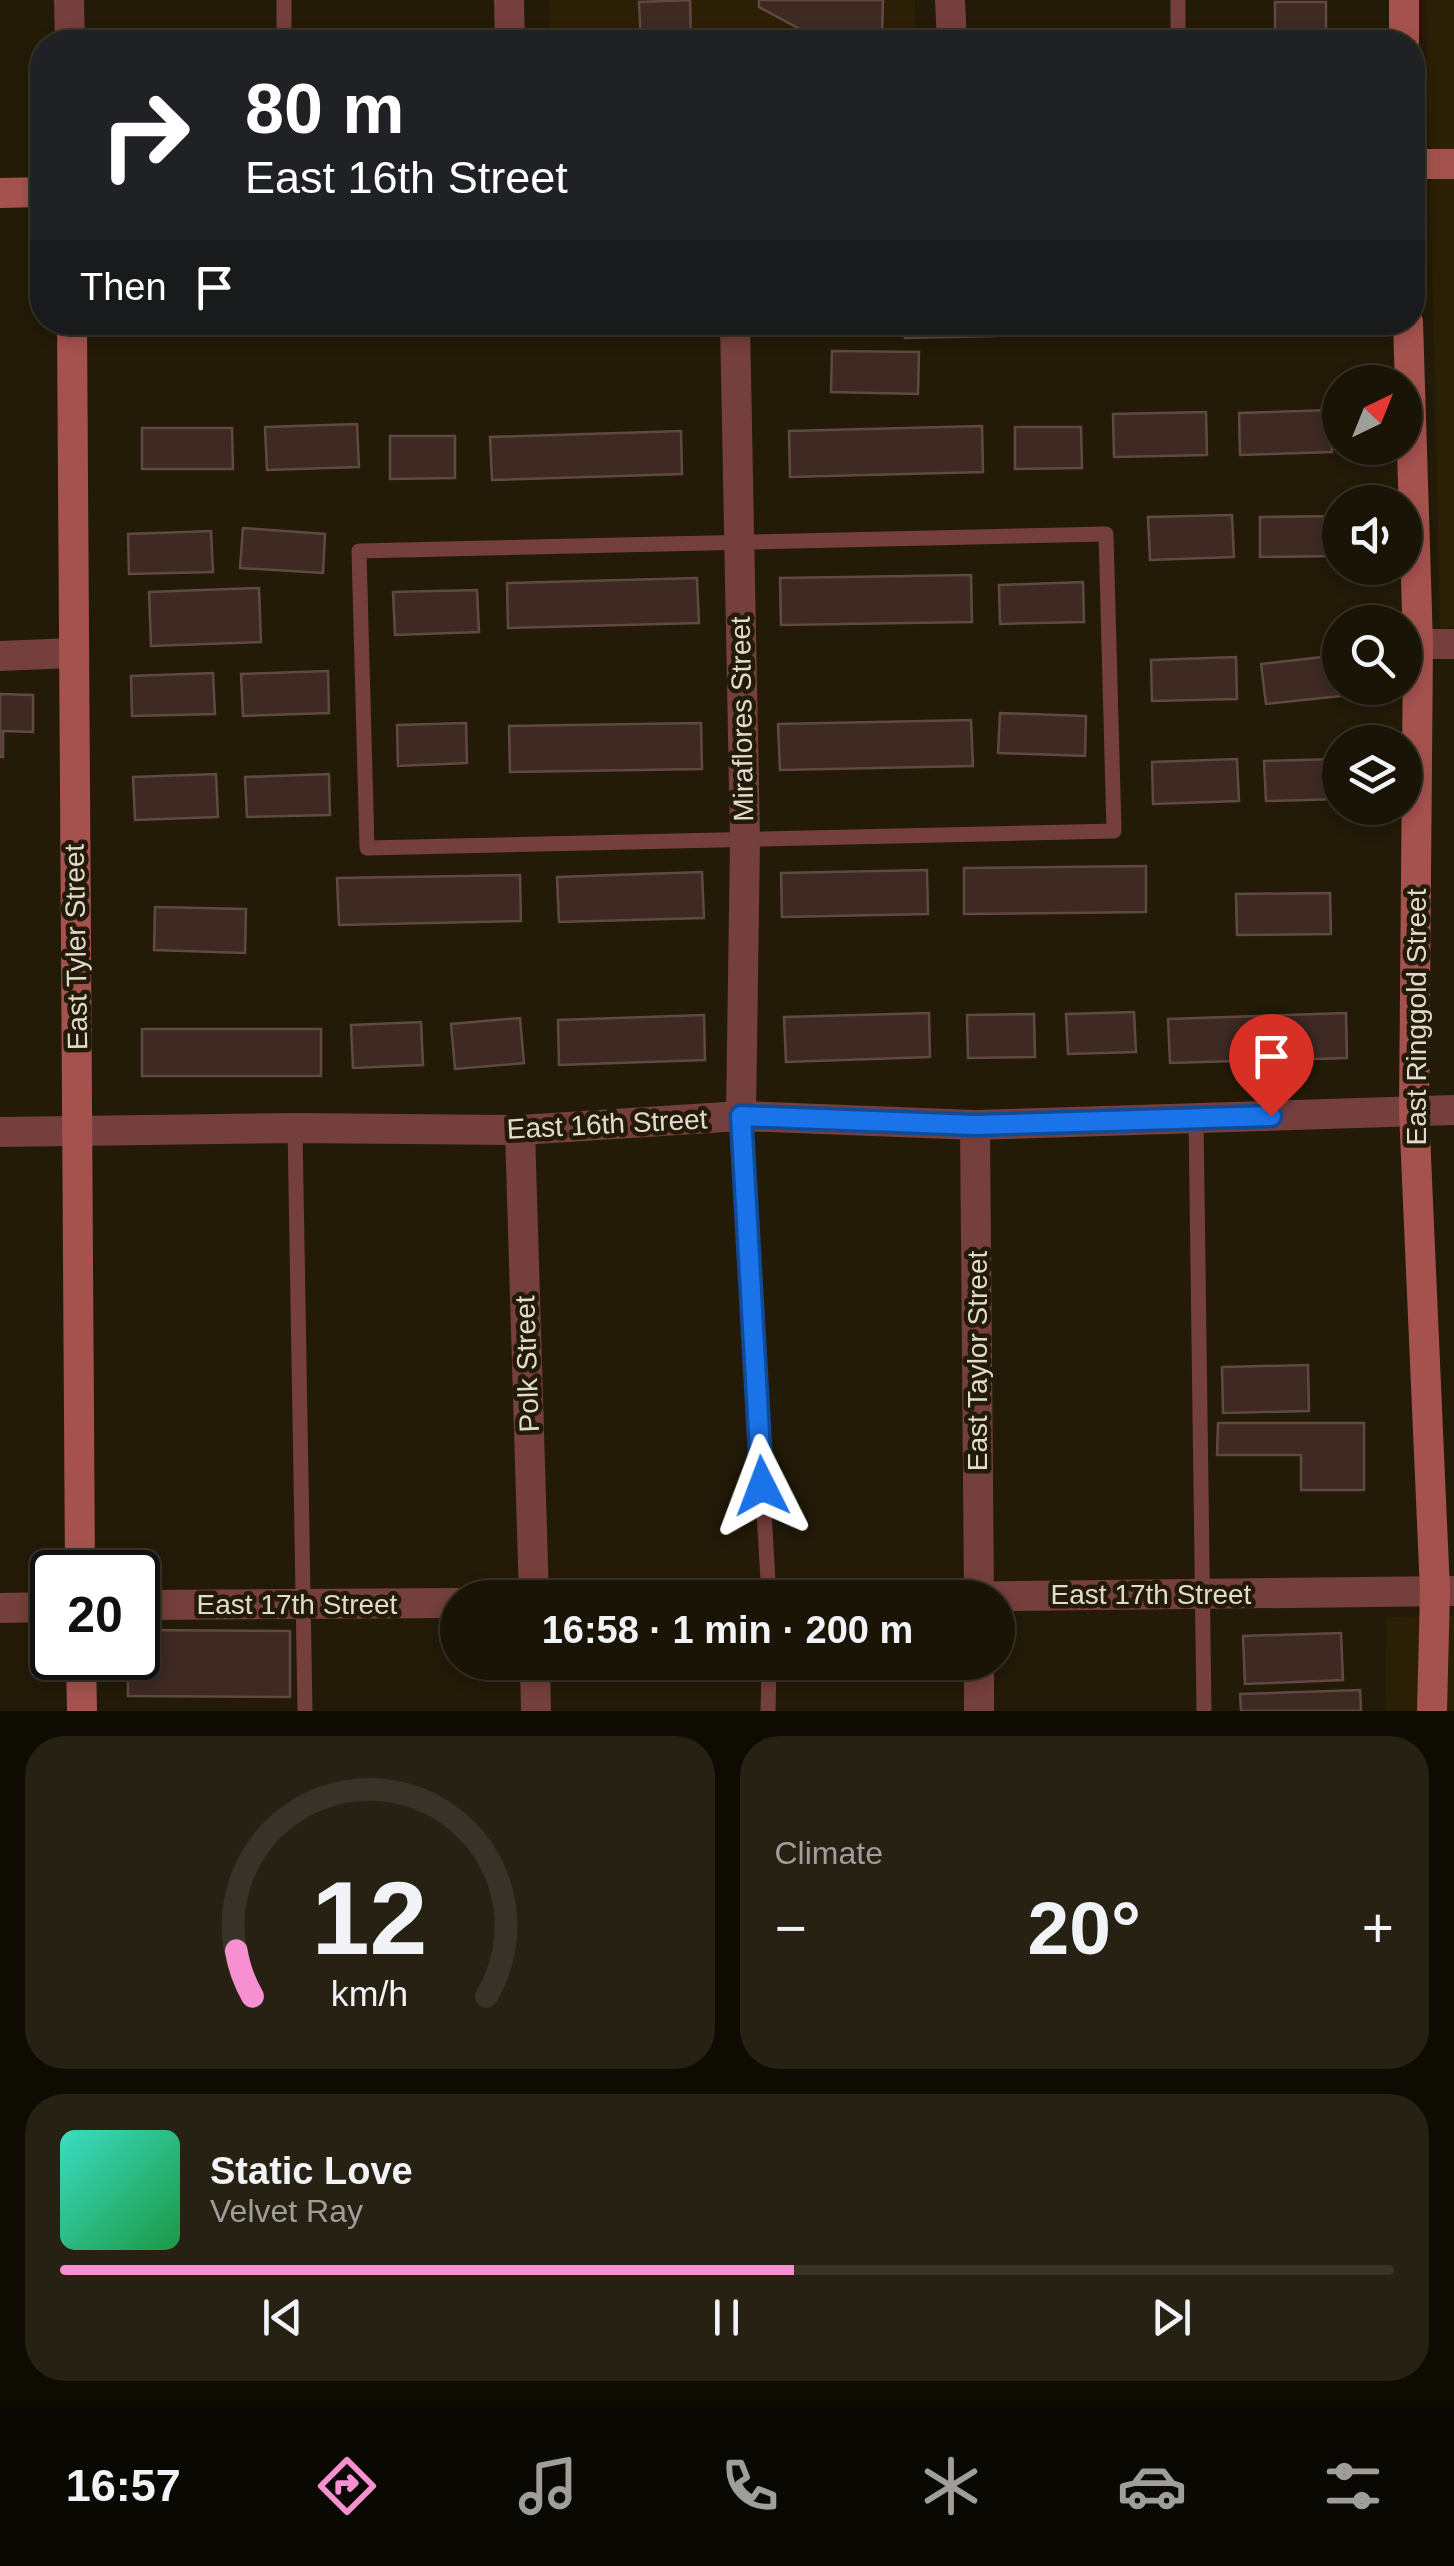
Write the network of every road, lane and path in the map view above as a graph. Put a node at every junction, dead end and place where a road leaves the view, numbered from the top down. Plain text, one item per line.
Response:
1 (69, 0) edge
2 (284, 0) edge
3 (509, 0) edge
4 (950, 0) edge
5 (1178, 0) edge
6 (1404, 0) edge
7 (70, 30) edge
8 (284, 30) edge
9 (510, 30) edge
10 (951, 30) edge
11 (1178, 30) edge
12 (1404, 30) edge
13 (1425, 164) edge
14 (1454, 164) edge
15 (30, 192) edge
16 (0, 193) edge
17 (72, 335) edge
18 (736, 335) edge
19 (1408, 335) edge
20 (739, 543) junction
21 (1417, 605) edge
22 (1422, 644) edge
23 (1454, 644) edge
24 (72, 653) junction
25 (0, 656) edge
26 (1417, 705) edge
27 (744, 840) junction
28 (1454, 1110) edge
29 (1414, 1111) junction
30 (741, 1116) junction
31 (1196, 1118) junction
32 (975, 1125) junction
33 (295, 1128) junction
34 (78, 1130) junction
35 (520, 1130) junction
36 (0, 1132) edge
37 (80, 1550) edge
38 (533, 1580) edge
39 (768, 1580) edge
40 (978, 1580) edge
41 (1444, 1591) edge
42 (1202, 1594) junction
43 (1015, 1596) edge
44 (304, 1602) junction
45 (440, 1604) edge
46 (160, 1605) edge
47 (30, 1607) edge
48 (0, 1608) edge
49 (81, 1680) edge
50 (535, 1680) edge
51 (769, 1680) edge
52 (979, 1680) edge
53 (82, 1711) edge
54 (305, 1711) edge
55 (536, 1711) edge
56 (768, 1711) edge
57 (979, 1711) edge
58 (1204, 1711) edge
59 (1432, 1711) edge

1 - 7 street
2 - 8 lane
3 - 9 street
4 - 10 street
5 - 11 lane
6 - 12 street
13 - 14 street
15 - 16 street
17 - 24 street, East Tyler Street
18 - 20 street, Miraflores Street
19 - 21 street, East Ringgold Street
20 - 27 street, Miraflores Street
20 - 27 lane
20 - 27 lane
22 - 23 street
24 - 25 street
24 - 34 street, East Tyler Street
26 - 29 street, East Ringgold Street
27 - 30 street, Miraflores Street
28 - 29 street, East 16th Street
29 - 31 street, East 16th Street
29 - 41 street, East Ringgold Street
30 - 32 street, East 16th Street
30 - 35 street, East 16th Street
30 - 39 lane
31 - 32 street, East 16th Street
31 - 42 lane
32 - 40 street, East Taylor Street
33 - 34 street, East 16th Street
33 - 35 street, East 16th Street
33 - 44 lane
34 - 36 street, East 16th Street
34 - 37 street, East Tyler Street
35 - 38 street, Polk Street
41 - 42 street, East 17th Street
41 - 59 street, East Ringgold Street
42 - 43 street, East 17th Street
42 - 58 lane
44 - 45 street, East 17th Street
44 - 46 street, East 17th Street
44 - 54 lane
47 - 48 street
49 - 53 street
50 - 55 street
51 - 56 lane
52 - 57 street

